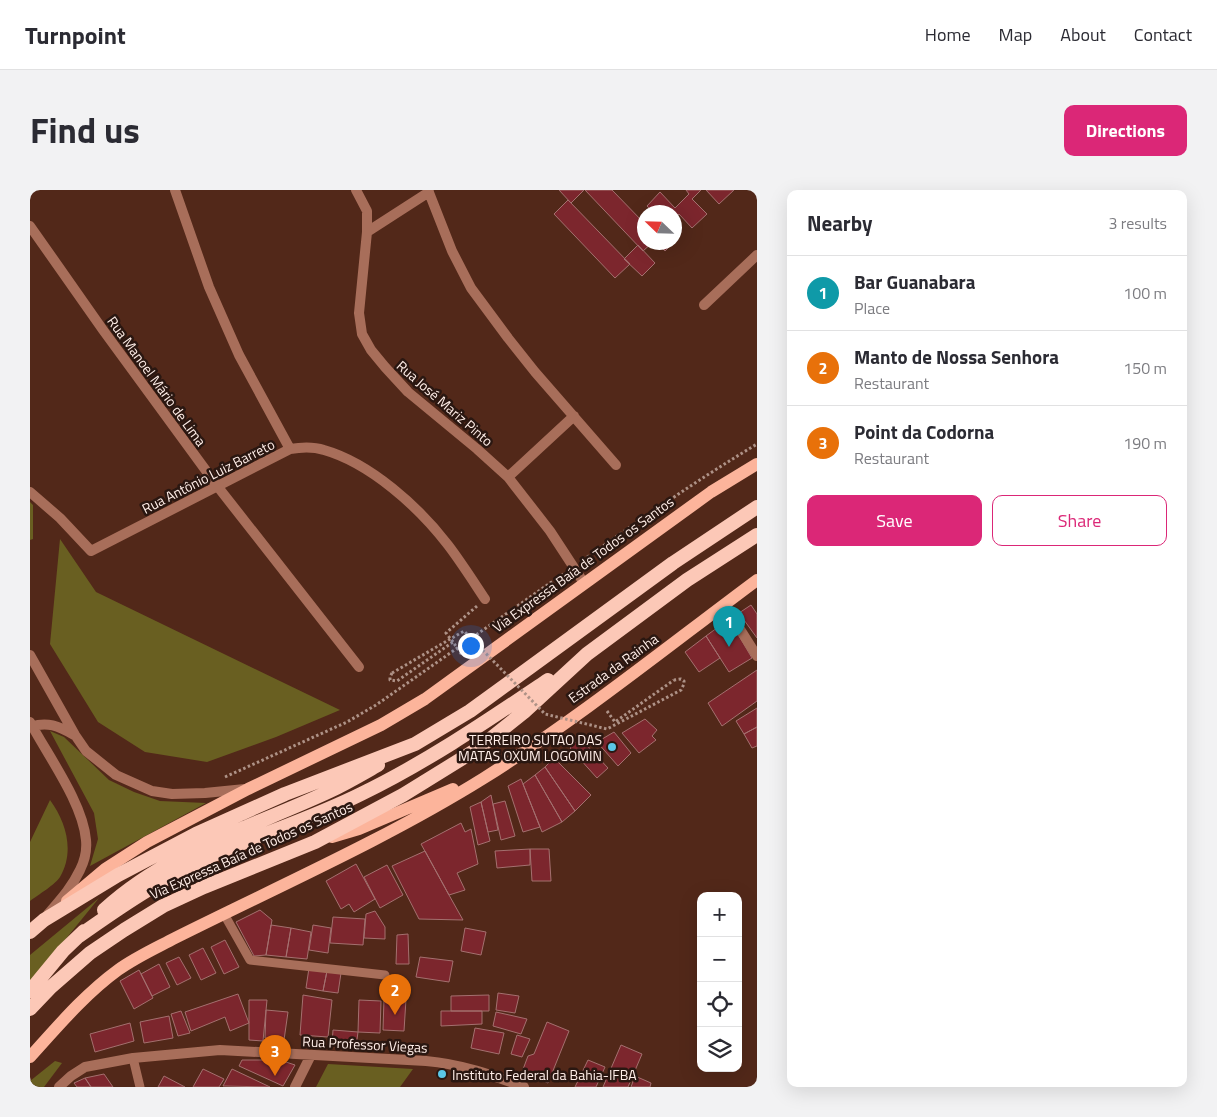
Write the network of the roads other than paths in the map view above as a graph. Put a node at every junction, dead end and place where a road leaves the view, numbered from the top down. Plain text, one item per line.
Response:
1 (175, 190) edge
2 (356, 190) edge
3 (429, 191) edge
4 (30, 226) edge
5 (367, 232) junction
6 (757, 255) edge
7 (704, 305) dead end
8 (574, 416) junction
9 (290, 449) junction
10 (757, 464) edge
11 (616, 465) dead end
12 (508, 477) junction
13 (218, 487) junction
14 (30, 492) edge
15 (757, 507) edge
16 (757, 535) edge
17 (757, 580) edge
18 (584, 583) junction
19 (486, 599) road end
20 (724, 604) junction
21 (587, 654) junction
22 (30, 655) edge
23 (757, 656) edge
24 (359, 667) dead end
25 (31, 725) edge
26 (75, 735) junction
27 (415, 744) junction
28 (485, 777) junction
29 (248, 789) junction
30 (315, 842) junction
31 (224, 914) junction
32 (44, 920) junction
33 (30, 932) edge
34 (78, 936) junction
35 (385, 975) dead end
36 (30, 990) edge
37 (30, 1009) edge
38 (30, 1056) edge
39 (311, 1056) junction
40 (133, 1058) junction
41 (59, 1087) edge
42 (140, 1087) edge
43 (295, 1087) edge
44 (524, 1087) edge

1 - 9 street
2 - 5 street, Rua José Mariz Pinto
3 - 5 street
3 - 8 street
4 - 13 street, Rua Manoel Mário de Lima
5 - 12 street, Rua José Mariz Pinto
6 - 7 street
8 - 11 street
8 - 12 street
9 - 13 street, Rua Antônio Luiz Barreto
9 - 19 street, Rua Antônio Luiz Barreto
10 - 18 main road, Via Expressa Baía de Todos os Santos
12 - 18 street, Rua José Mariz Pinto
13 - 14 street, Rua Antônio Luiz Barreto
13 - 24 street, Rua Manoel Mário de Lima
15 - 27 highway, Via Expressa Baía de Todos os Santos
16 - 21 highway, Via Expressa Baía de Todos os Santos
17 - 20 main road, Estrada da Rainha
18 - 29 main road, Via Expressa Baía de Todos os Santos
20 - 23 street
20 - 28 main road, Estrada da Rainha
21 - 30 highway, Via Expressa Baía de Todos os Santos
21 - 34 highway
22 - 26 street
25 - 26 street
25 - 32 street
26 - 29 street
27 - 32 highway, Via Expressa Baía de Todos os Santos
27 - 34 highway
28 - 30 main road
28 - 31 main road
29 - 32 main road, Via Expressa Baía de Todos os Santos
30 - 37 highway, Via Expressa Baía de Todos os Santos
31 - 35 lane
31 - 38 main road
32 - 33 highway, Via Expressa Baía de Todos os Santos
34 - 36 highway
39 - 40 street, Rua Professor Viegas
39 - 43 street
39 - 44 street, Rua Professor Viegas
40 - 41 street, Rua Professor Viegas
40 - 42 lane

